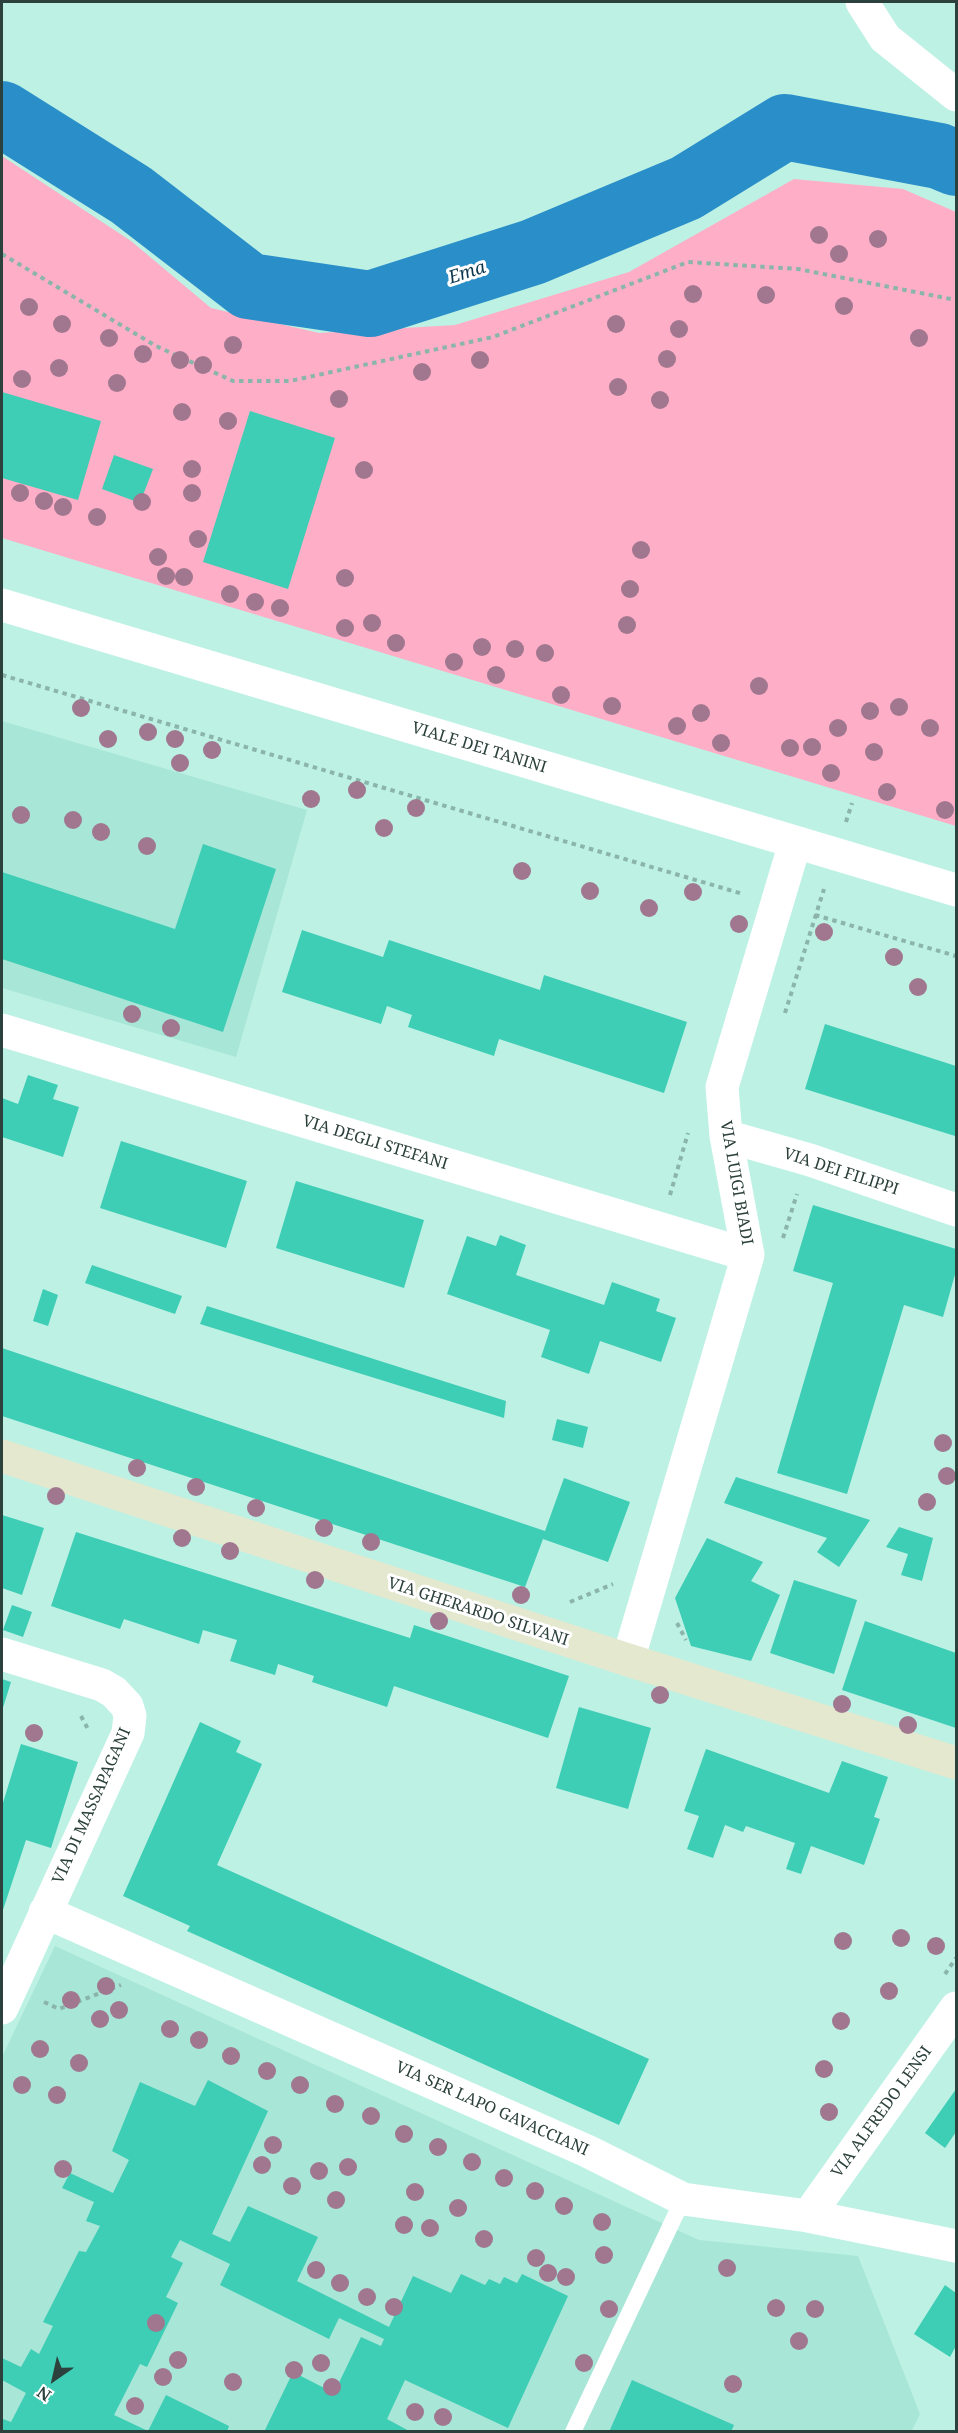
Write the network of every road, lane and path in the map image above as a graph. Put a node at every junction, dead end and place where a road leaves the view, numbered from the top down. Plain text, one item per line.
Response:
1 (862, 2) edge
2 (957, 95) edge
3 (2, 254) edge
4 (957, 300) edge
5 (2, 605) edge
6 (2, 675) edge
7 (795, 843) junction
8 (957, 891) edge
9 (746, 895) dead end
10 (957, 956) edge
11 (783, 1019) dead end
12 (2, 1030) edge
13 (689, 1131) dead end
14 (726, 1136) junction
15 (799, 1188) dead end
16 (669, 1198) dead end
17 (957, 1210) edge
18 (781, 1244) dead end
19 (748, 1256) junction
20 (2, 1456) edge
21 (2, 1654) edge
22 (628, 1660) junction
23 (957, 1763) edge
24 (45, 1912) junction
25 (957, 1958) edge
26 (11, 1961) edge
27 (943, 1977) dead end
28 (2, 2008) edge
29 (957, 2008) edge
30 (683, 2199) junction
31 (808, 2216) junction
32 (957, 2246) edge
33 (573, 2432) edge

1 - 2 street
3 - 4 path
5 - 7 street, VIALE DEI TANINI
6 - 9 path
7 - 8 street, VIALE DEI TANINI
7 - 14 street, VIA LUIGI BIADI
10 - 11 path
12 - 19 street, VIA DEGLI STEFANI
13 - 16 path
14 - 17 street, VIA DEI FILIPPI
14 - 19 street, VIA LUIGI BIADI
15 - 18 path
19 - 22 street, VIA LUIGI BIADI
20 - 22 main road, VIA GHERARDO SILVANI
21 - 24 street, VIA DI MASSAPAGANI
22 - 23 main road, VIA GHERARDO SILVANI
24 - 26 street, VIA DI MASSAPAGANI
24 - 30 street, VIA SER LAPO GAVACCIANI
25 - 27 path
26 - 28 street, VIA DI MASSAPAGANI
29 - 31 street, VIA ALFREDO LENSI
30 - 31 street, VIA SER LAPO GAVACCIANI
30 - 33 lane
31 - 32 street, VIA SER LAPO GAVACCIANI

